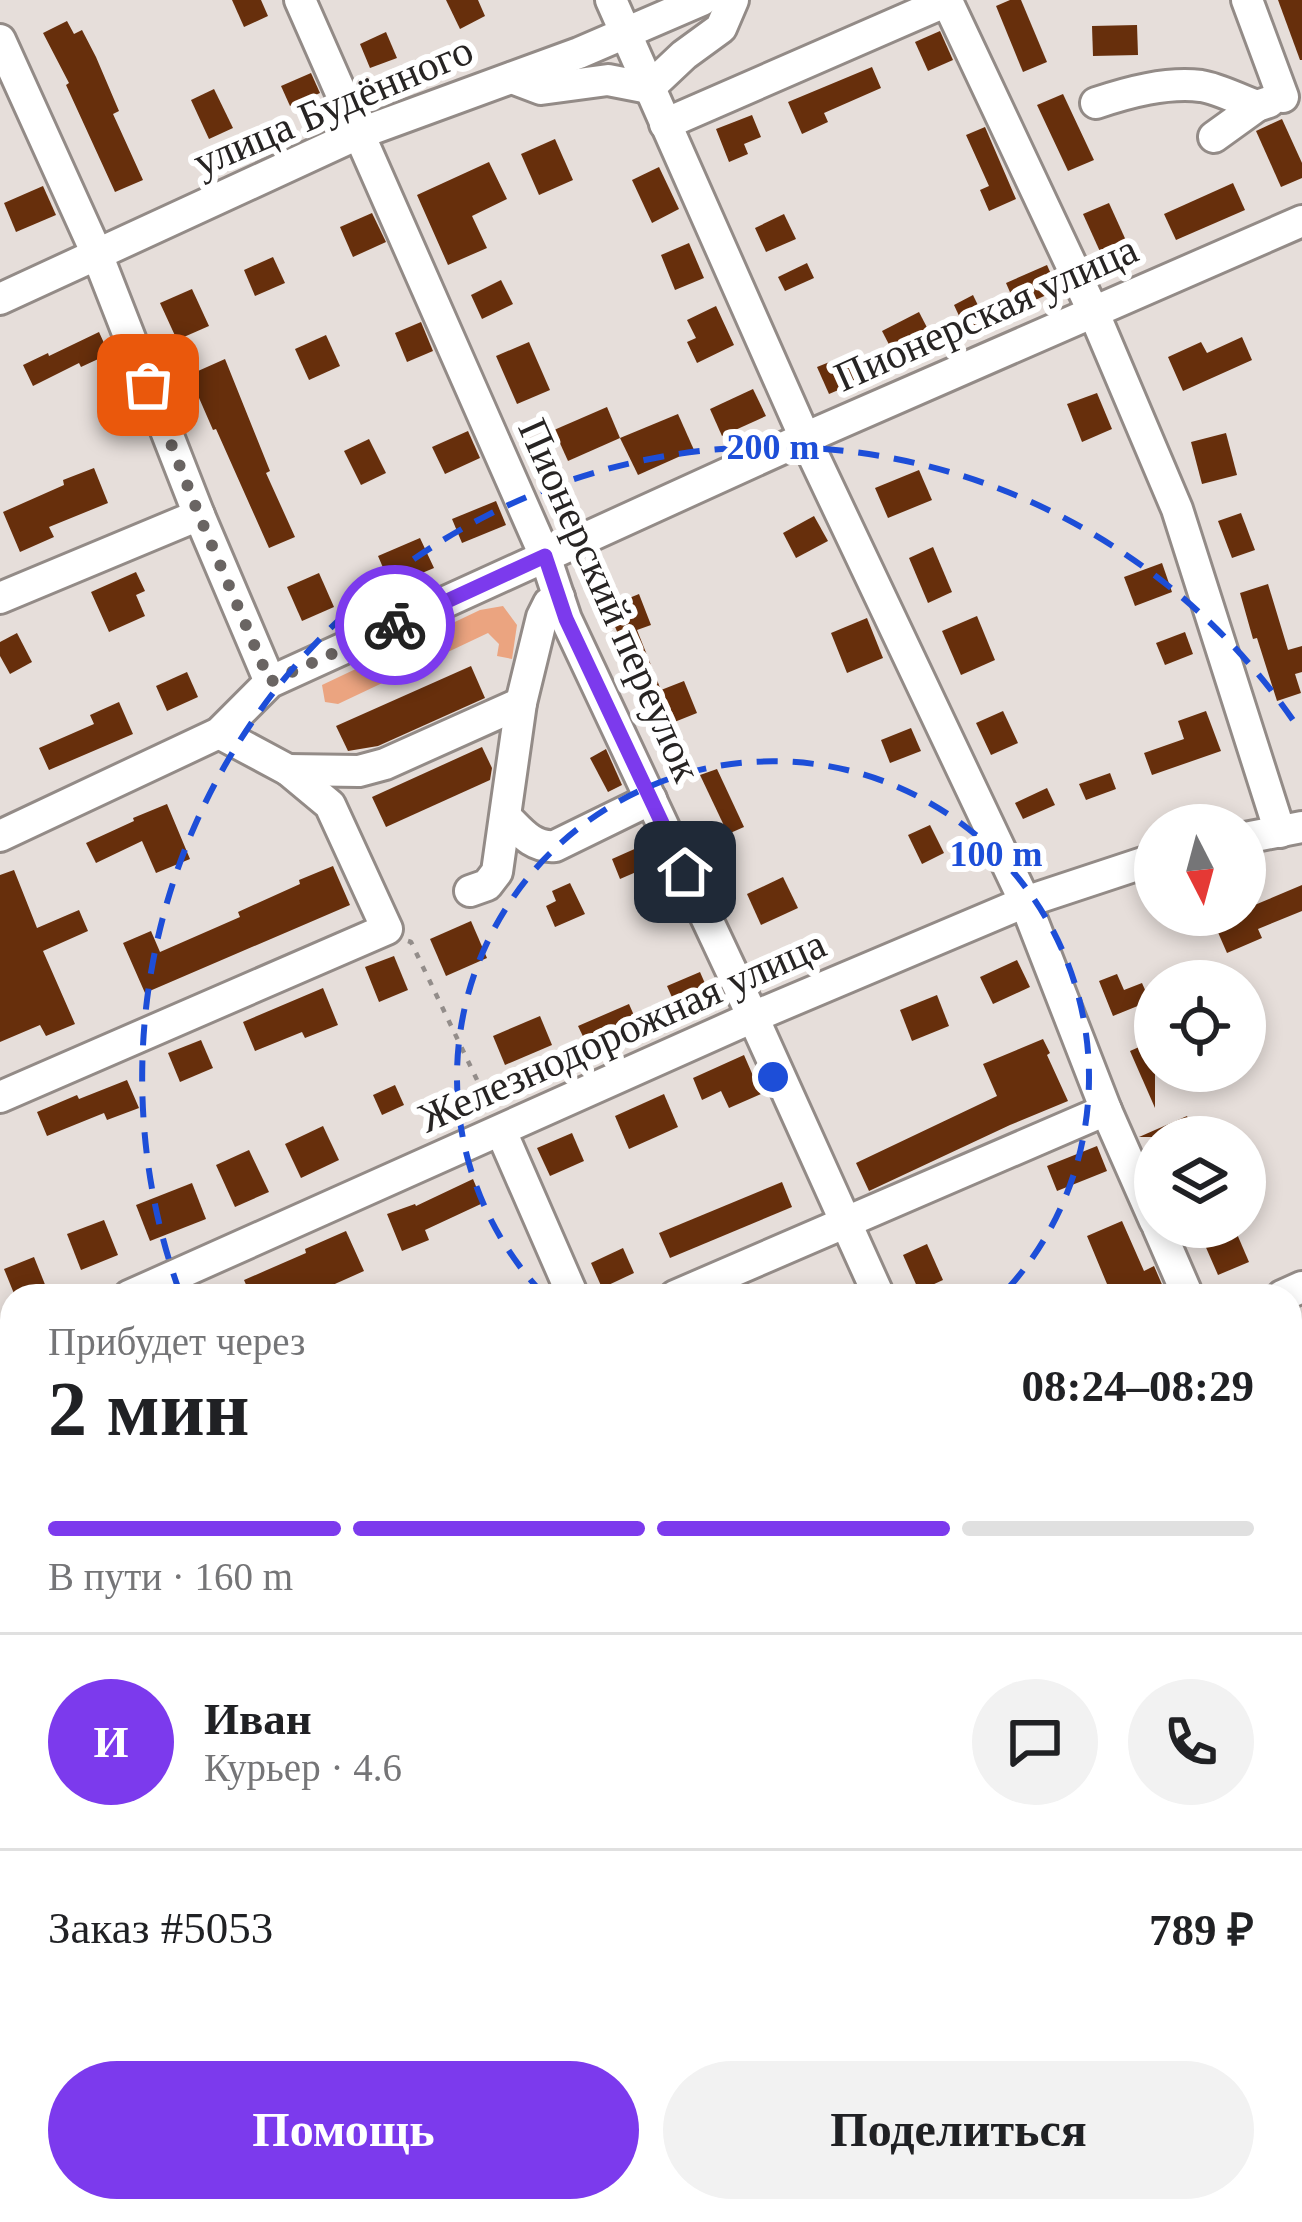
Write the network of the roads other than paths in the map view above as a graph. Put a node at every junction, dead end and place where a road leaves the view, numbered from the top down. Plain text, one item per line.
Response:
1 (301, 0) edge
2 (611, 0) edge
3 (702, 0) edge
4 (733, 0) edge
5 (1247, 0) edge
6 (947, 1) edge
7 (625, 32) junction
8 (0, 40) edge
9 (649, 88) junction
10 (536, 94) junction
11 (1280, 98) edge
12 (1096, 103) dead end
13 (665, 124) junction
14 (358, 134) junction
15 (1214, 137) dead end
16 (1302, 221) edge
17 (98, 254) junction
18 (0, 299) edge
19 (1093, 310) junction
20 (806, 438) junction
21 (199, 515) junction
22 (545, 556) junction
23 (559, 597) junction
24 (0, 598) edge
25 (270, 682) junction
26 (521, 703) junction
27 (219, 733) junction
28 (288, 770) junction
29 (651, 799) junction
30 (506, 817) junction
31 (1291, 829) edge
32 (0, 836) edge
33 (1134, 866) edge
34 (470, 891) dead end
35 (1024, 902) junction
36 (753, 1017) junction
37 (0, 1097) edge
38 (1106, 1110) junction
39 (501, 1131) junction
40 (1134, 1174) edge
41 (848, 1222) junction
42 (1167, 1248) edge
43 (156, 1284) edge
44 (568, 1284) edge
45 (703, 1284) edge
46 (874, 1284) edge
47 (1183, 1284) edge

1 - 14 street, Пионерский переулок
2 - 7 street
3 - 7 street, улица Будённого
4 - 9 street
5 - 11 street
6 - 13 street
6 - 19 street
7 - 9 street
7 - 10 street, улица Будённого
8 - 17 street
9 - 10 street
9 - 13 street
10 - 14 street, улица Будённого
11 - 12 street
11 - 15 street
13 - 20 street
14 - 17 street, улица Будённого
14 - 22 street, Пионерский переулок
16 - 19 street, Пионерская улица
17 - 18 street, улица Будённого
17 - 21 street
19 - 20 street, Пионерская улица
19 - 31 street
20 - 22 street, Пионерская улица
20 - 35 street
21 - 24 street
21 - 25 street
22 - 23 street, Пионерский переулок
22 - 25 street, Пионерская улица
23 - 26 street
23 - 29 street, Пионерский переулок
25 - 27 street, Пионерская улица
26 - 28 street
26 - 30 street
27 - 28 street
27 - 32 street, Пионерская улица
28 - 37 street
29 - 30 street
29 - 36 street, Пионерский переулок
30 - 34 street
33 - 35 street, Железнодорожная улица
35 - 36 street, Железнодорожная улица
35 - 38 street
36 - 39 street, Железнодорожная улица
36 - 41 street, Пионерский переулок
38 - 40 street
38 - 41 street
39 - 43 street, Железнодорожная улица
39 - 44 street
41 - 45 street
41 - 46 street, Пионерский переулок
42 - 47 street

